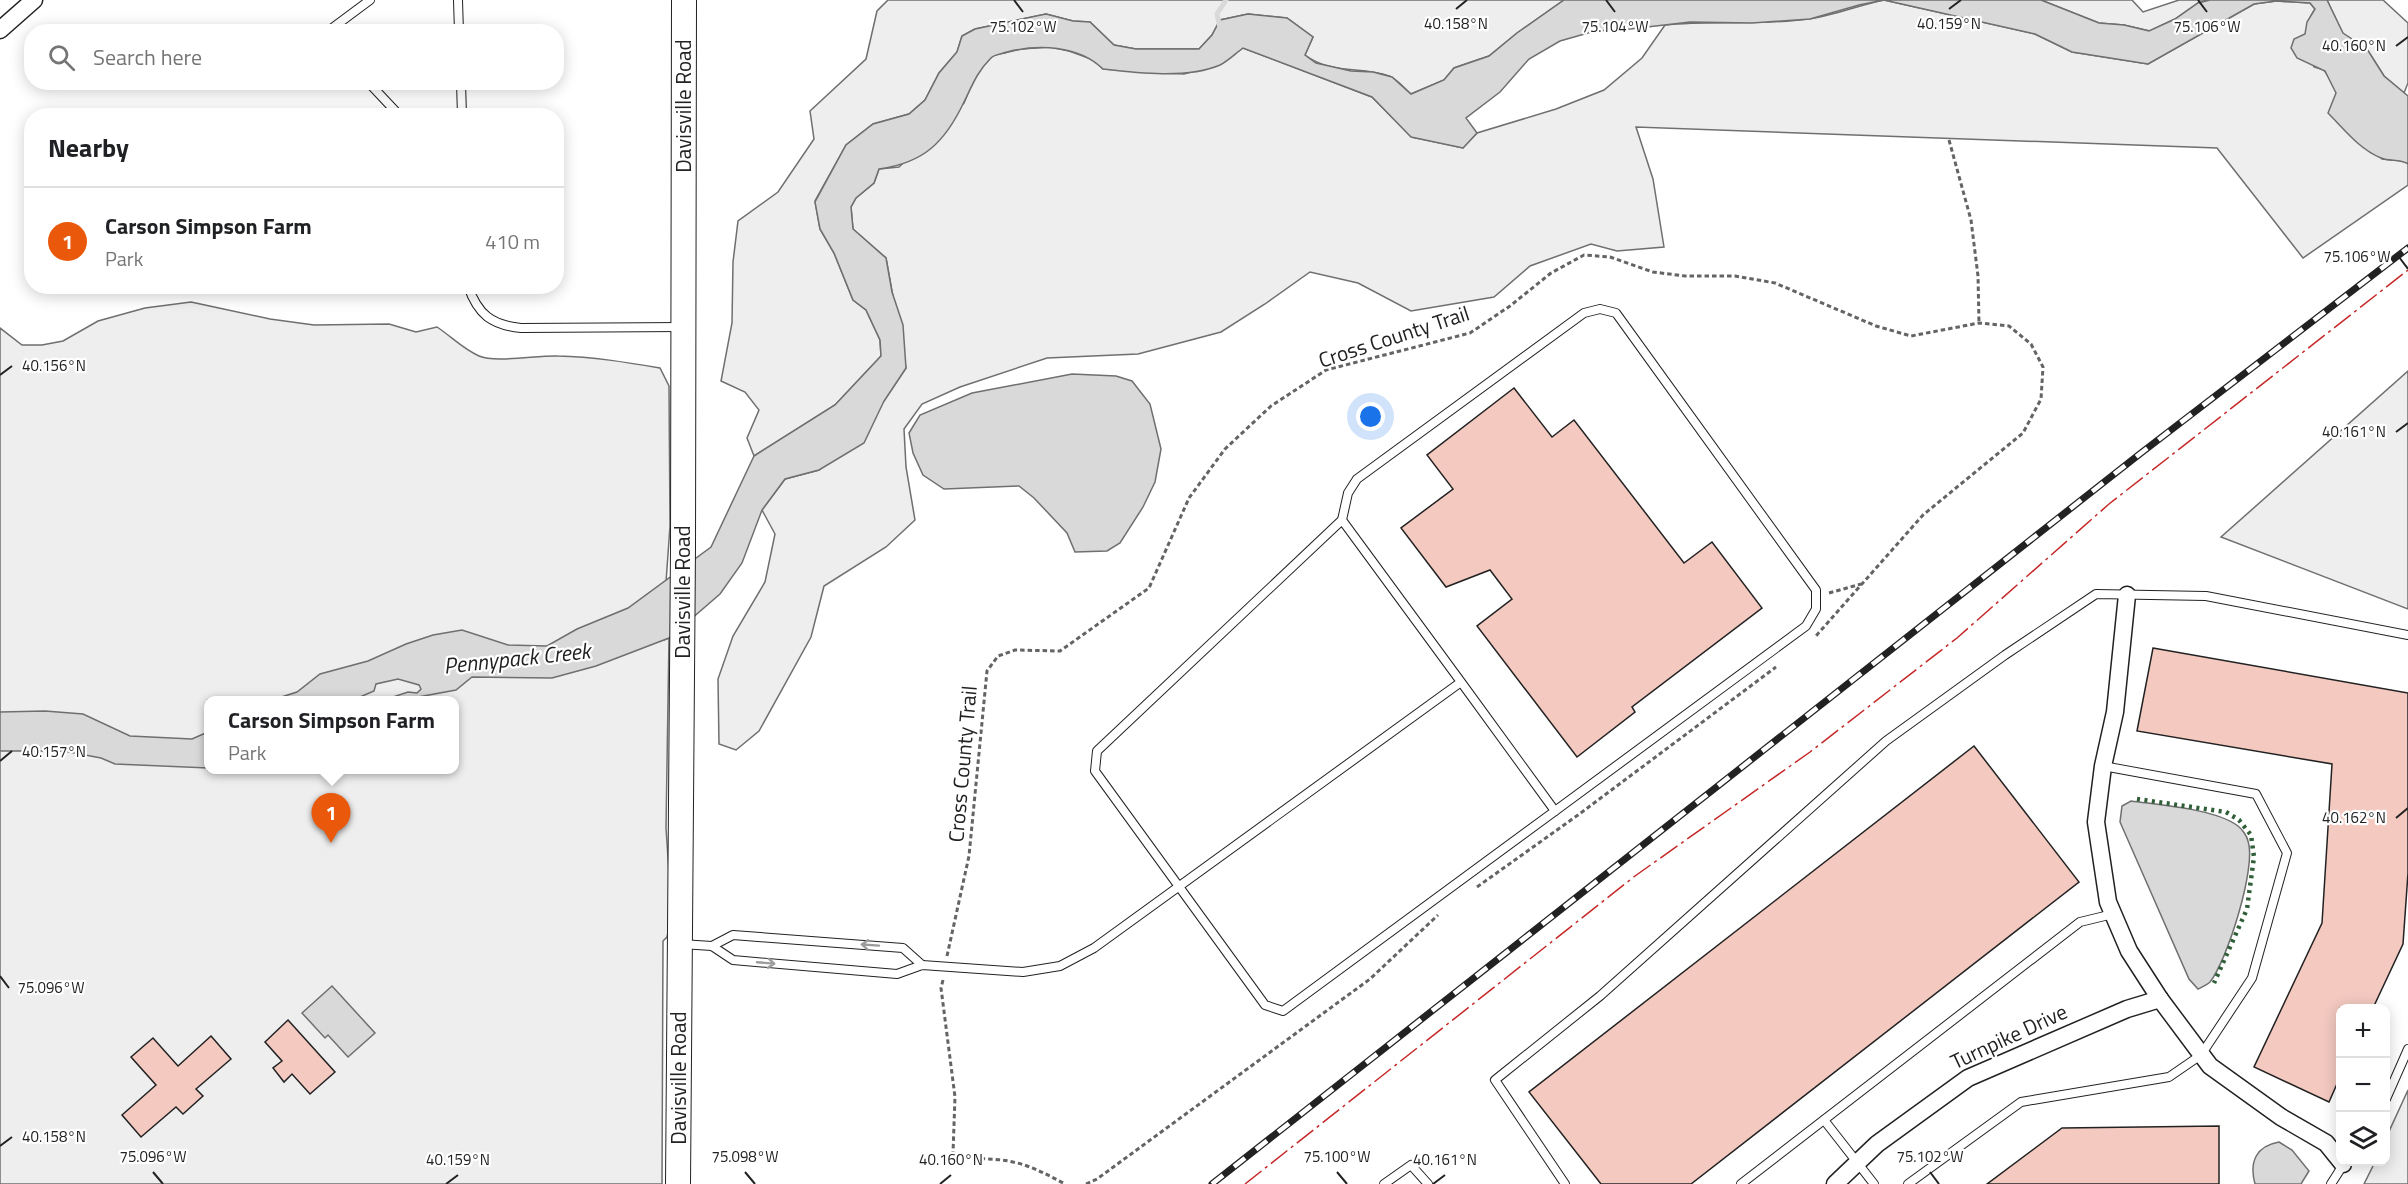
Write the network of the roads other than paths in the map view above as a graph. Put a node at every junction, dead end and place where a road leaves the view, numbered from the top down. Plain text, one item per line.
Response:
1 (34, 0) edge
2 (370, 0) edge
3 (458, 0) edge
4 (684, 0) edge
5 (338, 24) edge
6 (459, 24) edge
7 (0, 30) edge
8 (376, 90) edge
9 (461, 90) edge
10 (392, 108) edge
11 (462, 108) edge
12 (471, 294) edge
13 (683, 327) junction
14 (1342, 520) junction
15 (2127, 595) junction
16 (2408, 635) edge
17 (1461, 682) junction
18 (2103, 766) junction
19 (1556, 811) junction
20 (1179, 887) junction
21 (2113, 914) junction
22 (681, 944) junction
23 (712, 946) junction
24 (922, 965) junction
25 (2160, 999) junction
26 (2408, 1049) edge
27 (2202, 1055) junction
28 (2390, 1088) edge
29 (1824, 1120) junction
30 (2336, 1155) edge
31 (1857, 1163) junction
32 (2342, 1166) edge
33 (678, 1184) edge
34 (1384, 1184) edge
35 (1428, 1184) edge
36 (1565, 1184) edge
37 (1741, 1184) edge
38 (1835, 1184) edge
39 (1874, 1184) edge
40 (1908, 1184) edge
41 (2331, 1184) edge

1 - 7 street
2 - 5 lane
3 - 6 lane
4 - 13 street, Davisville Road
8 - 10 lane
9 - 11 lane
12 - 13 lane
13 - 22 street, Davisville Road
14 - 17 lane
14 - 19 lane
14 - 20 lane
15 - 16 lane
15 - 18 street
15 - 36 lane
17 - 19 lane
17 - 20 lane
18 - 21 street
18 - 27 lane
19 - 20 lane
20 - 24 lane
21 - 25 street
21 - 29 lane
22 - 23 lane
22 - 33 street, Davisville Road
23 -> 24 lane
24 -> 23 lane
25 - 27 street
25 - 31 street, Turnpike Drive
26 - 28 lane
27 - 30 street
27 - 40 lane
29 - 31 lane
29 - 37 lane
31 - 38 street, Turnpike Drive
31 - 39 lane
32 - 41 lane
34 - 35 lane

